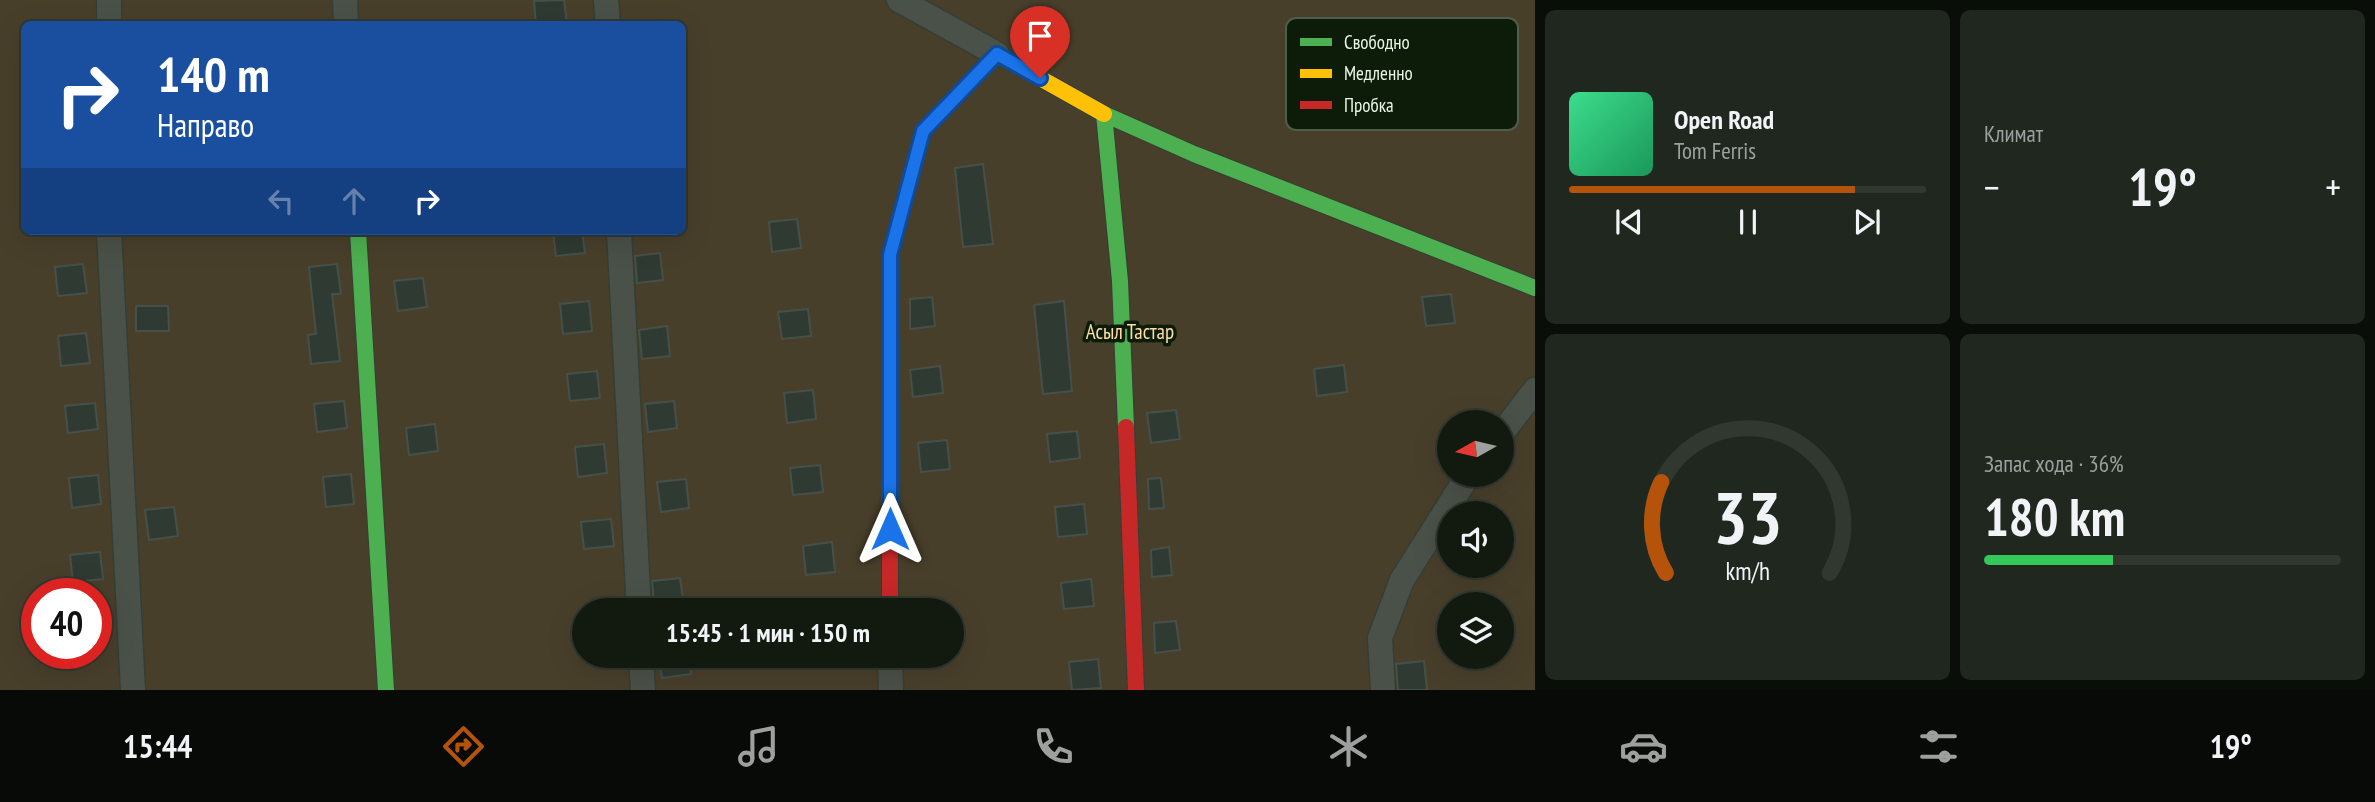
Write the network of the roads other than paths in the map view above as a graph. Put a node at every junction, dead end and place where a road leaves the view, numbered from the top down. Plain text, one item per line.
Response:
1 (108, 0) edge
2 (345, 0) edge
3 (606, 0) edge
4 (899, 0) edge
5 (108, 21) edge
6 (346, 21) edge
7 (608, 21) edge
8 (997, 54) junction
9 (1104, 114) junction
10 (109, 235) edge
11 (358, 235) edge
12 (619, 235) edge
13 (1535, 288) edge
14 (1535, 390) edge
15 (1514, 417) edge
16 (1461, 487) edge
17 (638, 598) edge
18 (890, 598) edge
19 (642, 668) edge
20 (890, 668) edge
21 (132, 690) edge
22 (386, 690) edge
23 (643, 690) edge
24 (891, 690) edge
25 (1136, 690) edge
26 (1383, 690) edge

1 - 5 street
2 - 6 street
3 - 7 street
4 - 8 street
8 - 9 street
8 - 18 street
9 - 13 street
9 - 25 street
10 - 21 street
11 - 22 street
12 - 17 street
14 - 15 street
16 - 26 street
19 - 23 street
20 - 24 street

